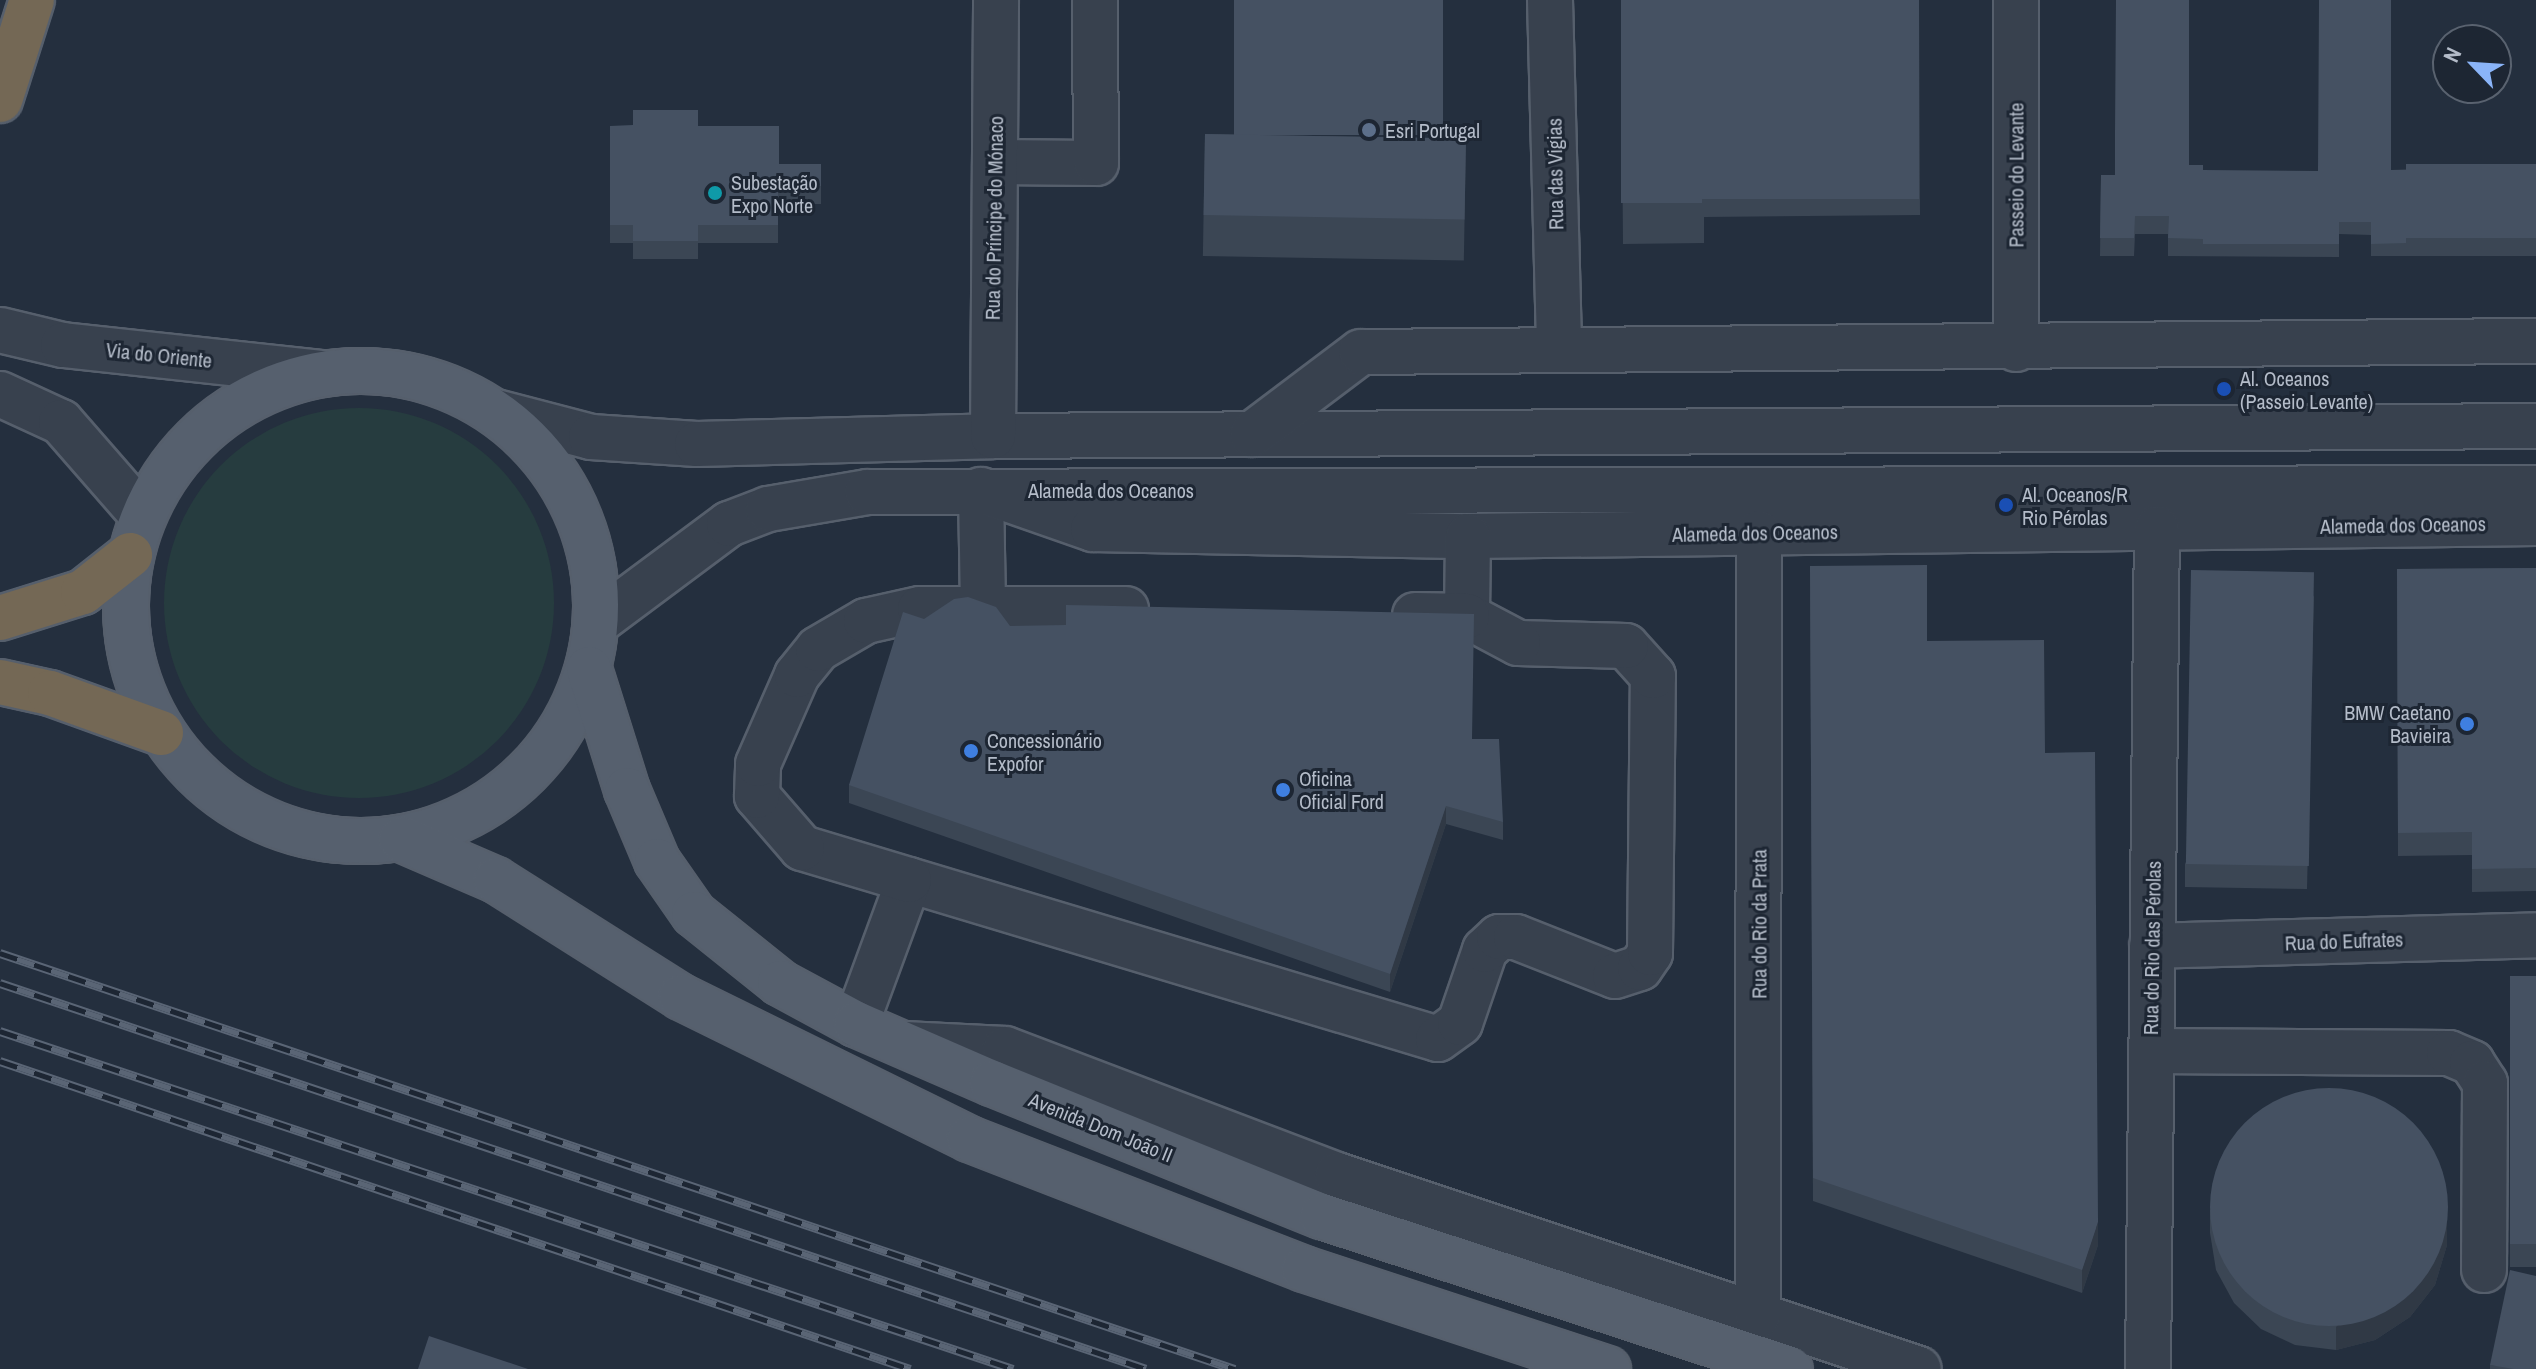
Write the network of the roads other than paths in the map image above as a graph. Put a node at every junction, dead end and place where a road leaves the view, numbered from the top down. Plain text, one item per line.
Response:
1 (32, 0) edge
2 (996, 0) edge
3 (1095, 0) edge
4 (1550, 0) edge
5 (2016, 0) edge
6 (0, 100) edge
7 (995, 162) junction
8 (0, 330) edge
9 (2536, 341) edge
10 (1559, 348) junction
11 (2016, 349) junction
12 (320, 373) junction
13 (0, 394) edge
14 (496, 412) junction
15 (2536, 426) edge
16 (1252, 434) junction
17 (993, 436) junction
18 (2536, 488) edge
19 (981, 490) junction
20 (2536, 523) edge
21 (2157, 528) junction
22 (1759, 533) junction
23 (137, 535) junction
24 (1468, 536) junction
25 (983, 606) junction
26 (1170, 610) edge
27 (1373, 614) edge
28 (1467, 616) junction
29 (0, 618) edge
30 (596, 623) junction
31 (589, 669) junction
32 (0, 682) edge
33 (161, 733) junction
34 (401, 839) junction
35 (909, 880) junction
36 (2536, 935) edge
37 (2152, 946) junction
38 (856, 1024) junction
39 (901, 1044) junction
40 (2151, 1051) junction
41 (2484, 1270) dead end
42 (1758, 1316) junction
43 (1608, 1369) edge
44 (1790, 1369) edge
45 (1919, 1369) edge
46 (2148, 1369) edge

1 - 6 highway
2 - 7 street, Rua do Príncipe do Mónaco
3 - 7 street
4 - 10 street, Rua das Vigias
5 - 11 street, Passeio do Levante
7 - 17 street, Rua do Príncipe do Mónaco
8 - 12 street, Via do Oriente
9 - 11 street
10 - 11 street
10 - 16 street
12 - 14 main road
12 - 23 main road
13 - 23 street
14 - 17 street
14 - 30 main road
15 - 16 street
16 - 17 street
18 - 19 street, Alameda dos Oceanos
19 - 24 street, Alameda dos Oceanos
19 - 25 street
19 - 30 street, Alameda dos Oceanos
20 - 21 street, Alameda dos Oceanos
21 - 22 street, Alameda dos Oceanos
21 - 37 street, Rua do Rio das Pérolas
22 - 24 street, Alameda dos Oceanos
22 - 42 street, Rua do Rio da Prata
23 - 29 highway
23 - 33 main road
24 - 28 street
25 - 26 street
25 - 35 street
27 - 28 street
28 - 35 street
30 - 31 main road
31 - 34 main road
31 - 38 main road, Avenida Dom João II
32 - 33 highway
33 - 34 main road
34 - 43 main road
35 - 38 street
36 - 37 street, Rua do Eufrates
37 - 40 street, Rua do Rio das Pérolas
38 - 39 main road, Avenida Dom João II
39 - 42 street
39 - 44 main road, Avenida Dom João II
40 - 41 street
40 - 46 street, Rua do Rio das Pérolas
42 - 45 street

